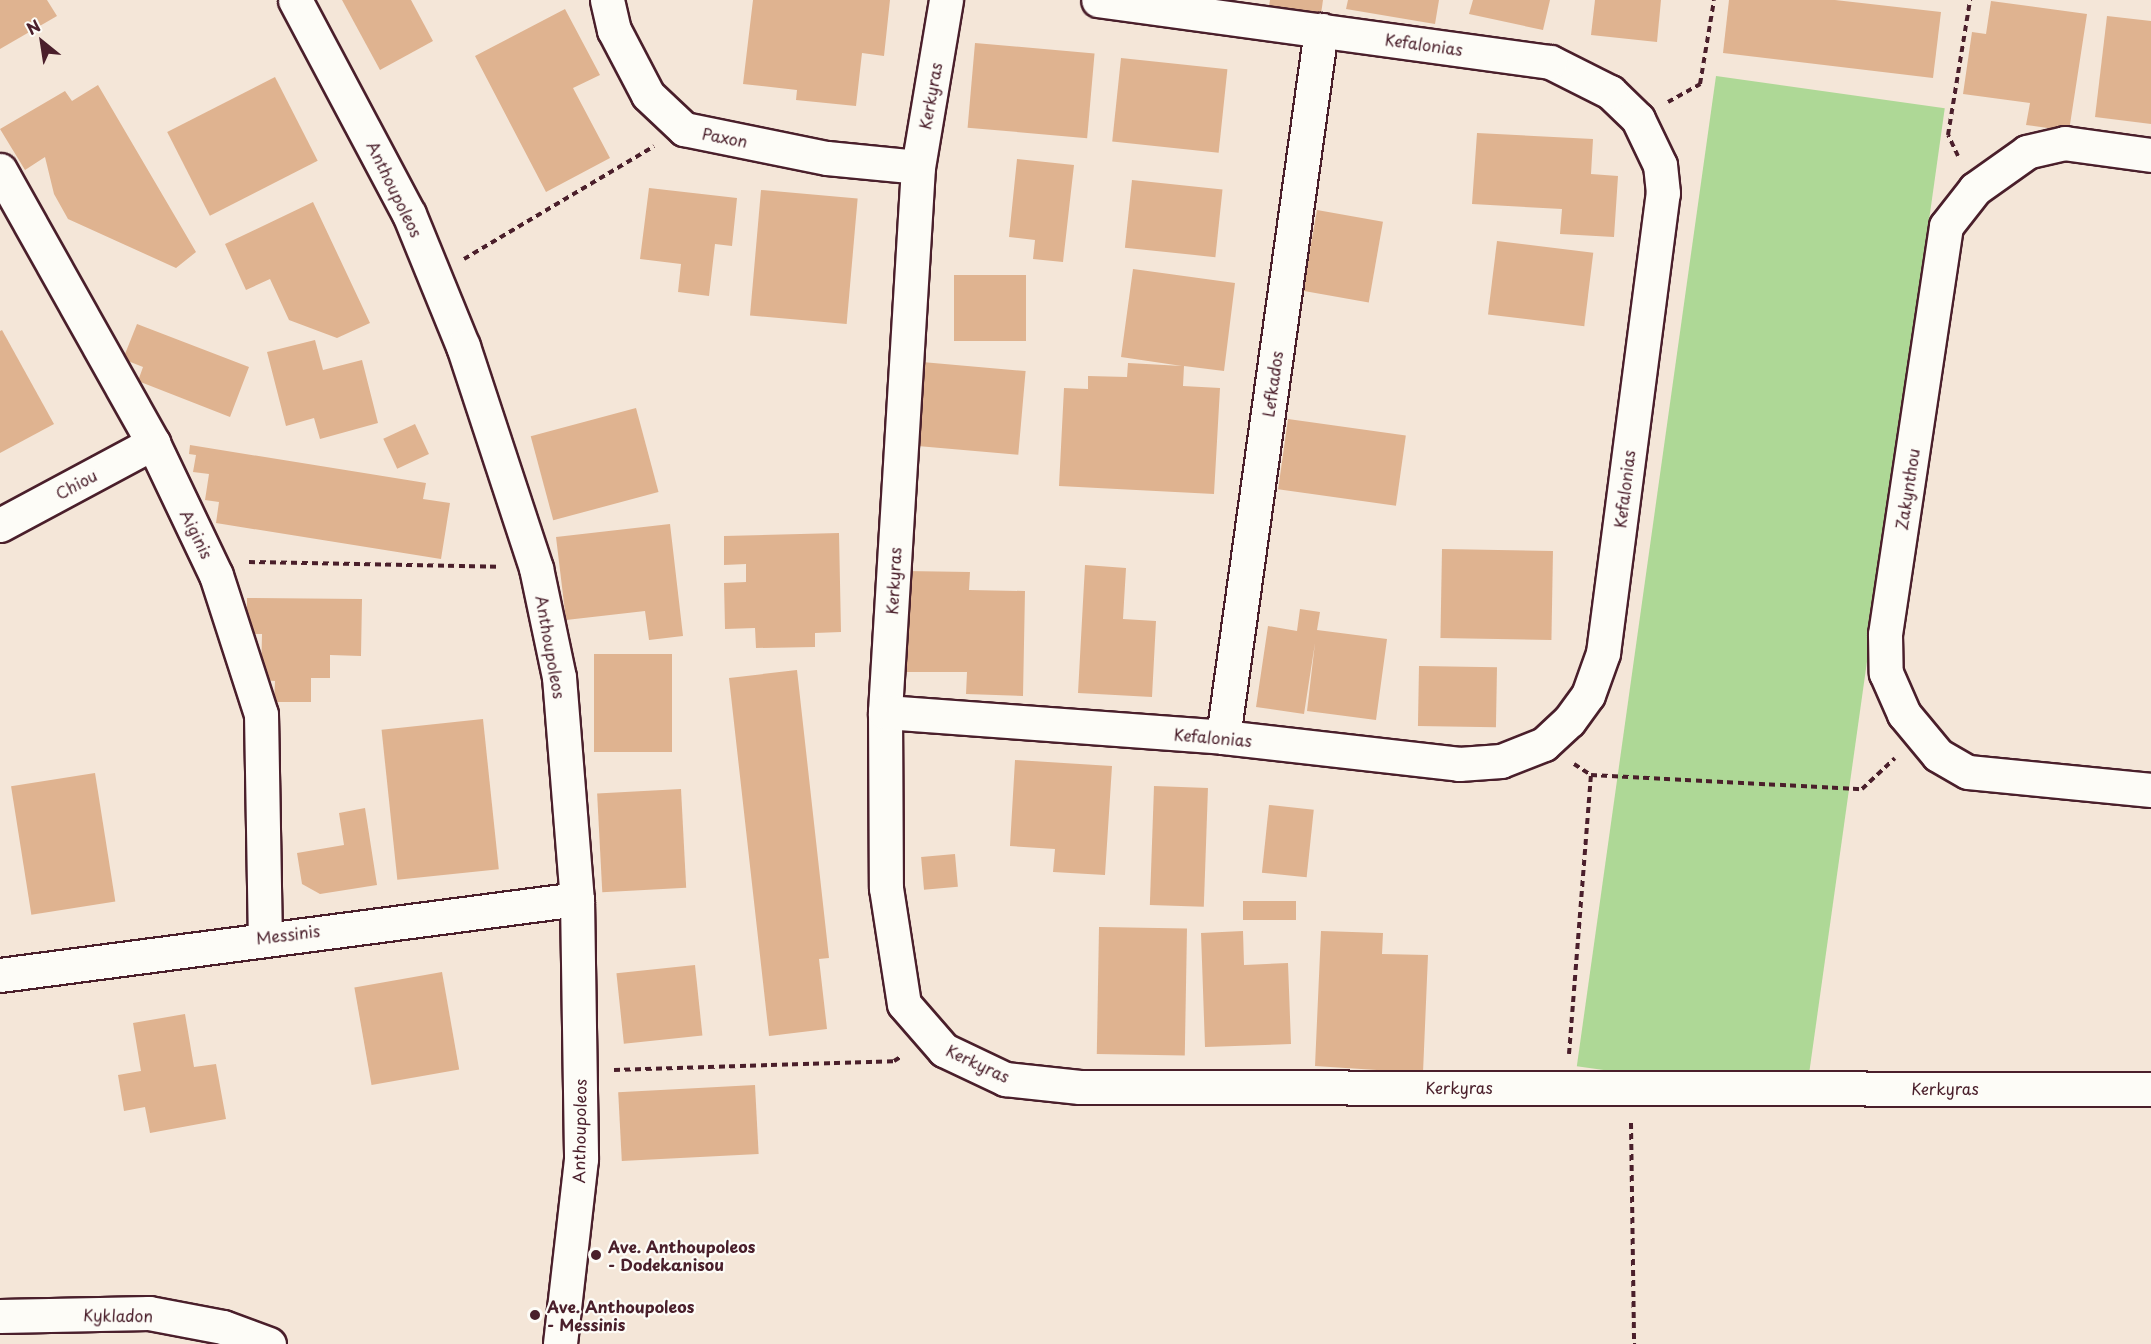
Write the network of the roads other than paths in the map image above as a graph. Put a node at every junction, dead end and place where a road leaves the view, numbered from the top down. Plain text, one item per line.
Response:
1 (295, 0) edge
2 (607, 0) edge
3 (946, 0) edge
4 (1098, 0) edge
5 (1321, 30) junction
6 (2151, 155) edge
7 (918, 167) junction
8 (0, 170) edge
9 (153, 443) junction
10 (0, 525) edge
11 (885, 712) junction
12 (1223, 737) junction
13 (2151, 790) edge
14 (577, 900) junction
15 (265, 936) junction
16 (0, 975) edge
17 (2151, 1089) edge
18 (0, 1316) edge
19 (269, 1344) edge
20 (560, 1344) edge

1 - 14 street, Anthoupoleos
2 - 7 street, Paxon
3 - 7 street, Kerkyras
4 - 5 street, Kefalonias
5 - 12 street, Lefkados
5 - 12 street, Kefalonias
6 - 13 street, Zakynthou
7 - 11 street, Kerkyras
8 - 9 street, Aiginis
9 - 10 street, Chiou
9 - 15 street, Aiginis
11 - 12 street, Kefalonias
11 - 17 street, Kerkyras
14 - 15 street, Messinis
14 - 20 street, Anthoupoleos
15 - 16 street, Messinis
18 - 19 street, Kykladon

